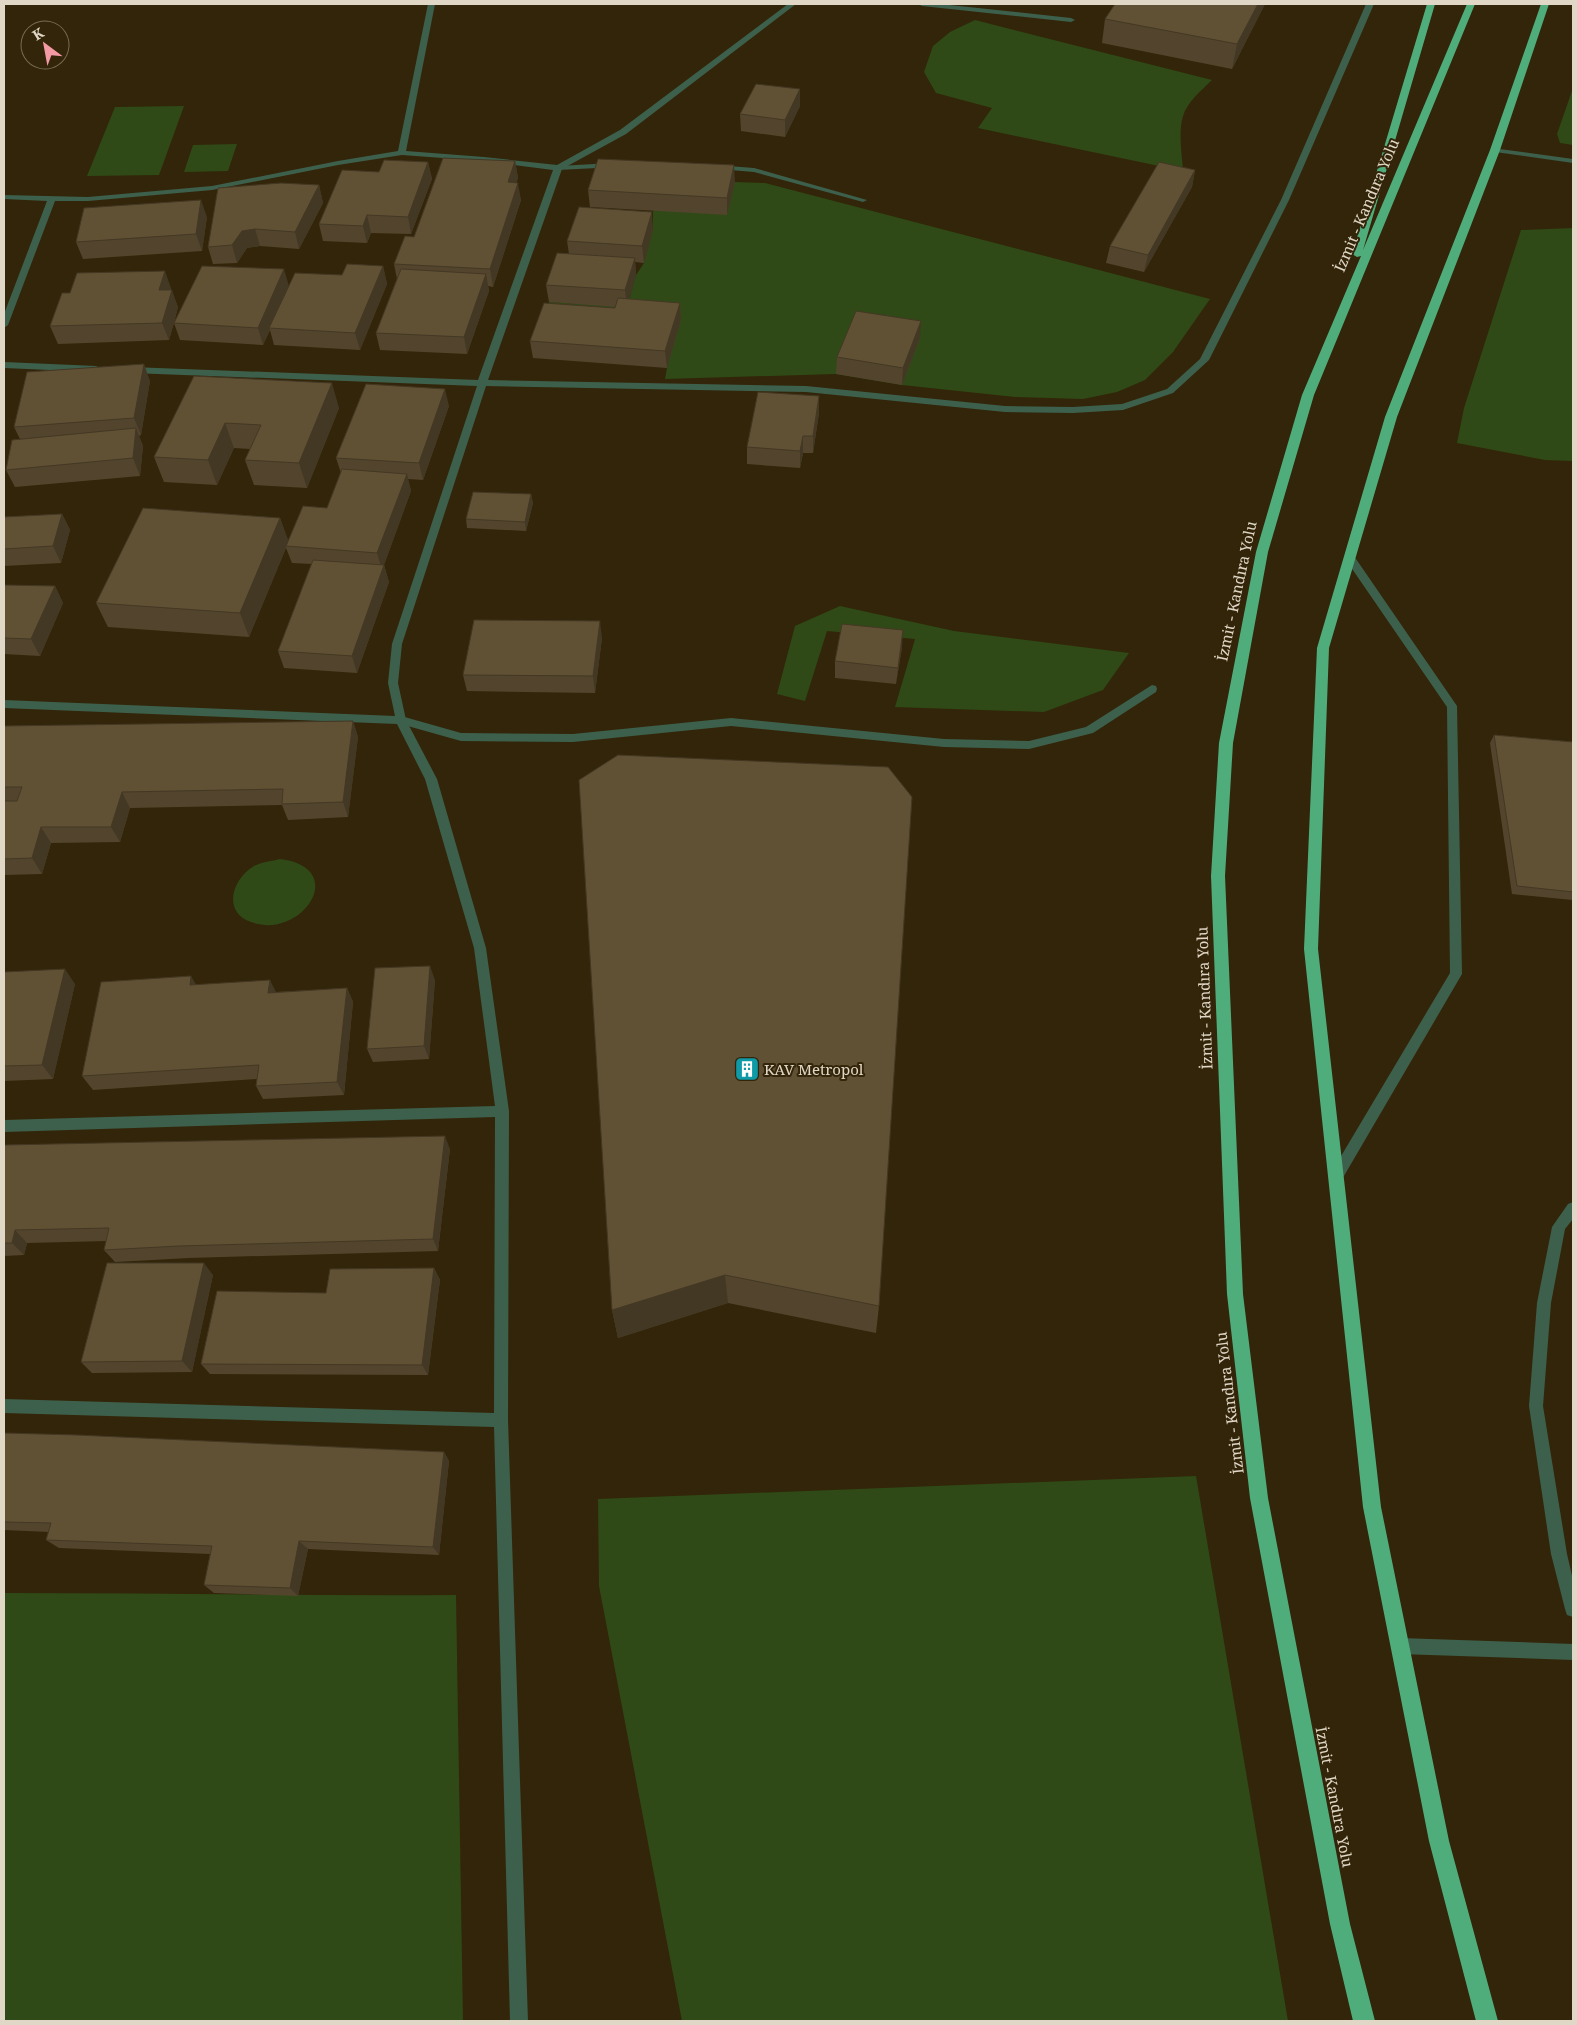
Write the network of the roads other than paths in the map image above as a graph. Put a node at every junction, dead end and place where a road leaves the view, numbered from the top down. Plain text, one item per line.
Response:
1 (431, 4) edge
2 (792, 4) edge
3 (922, 4) edge
4 (1370, 4) edge
5 (1431, 4) edge
6 (1471, 4) edge
7 (1545, 4) edge
8 (1071, 20) dead end
9 (1495, 150) junction
10 (402, 153) junction
11 (1573, 161) edge
12 (623, 165) edge
13 (707, 166) edge
14 (558, 168) junction
15 (4, 197) edge
16 (52, 198) junction
17 (863, 200) dead end
18 (1336, 325) junction
19 (4, 326) edge
20 (4, 365) edge
21 (103, 369) edge
22 (123, 370) edge
23 (482, 383) junction
24 (1350, 558) junction
25 (1152, 690) dead end
26 (4, 704) edge
27 (401, 720) junction
28 (502, 1111) junction
29 (4, 1126) edge
30 (1336, 1177) junction
31 (1573, 1208) edge
32 (4, 1406) edge
33 (501, 1420) junction
34 (1573, 1609) edge
35 (1400, 1646) junction
36 (1573, 1652) edge
37 (519, 2021) edge
38 (1364, 2021) edge
39 (1487, 2021) edge

1 - 10 street
2 - 14 street
3 - 8 street
4 - 23 street
5 - 18 highway
6 - 18 highway, İzmit - Kandıra Yolu
7 - 9 highway
9 - 11 street
9 - 24 highway
10 - 14 street
10 - 16 street
12 - 14 street
13 - 17 street
14 - 23 street
15 - 16 street
16 - 19 street
18 - 38 highway, İzmit - Kandıra Yolu
20 - 21 street
22 - 23 street
23 - 27 street
24 - 30 highway
24 - 30 street
25 - 27 street
26 - 27 street
27 - 28 street
28 - 29 street
28 - 33 street
30 - 35 highway
31 - 34 street
32 - 33 street
33 - 37 street
35 - 36 street
35 - 39 highway

